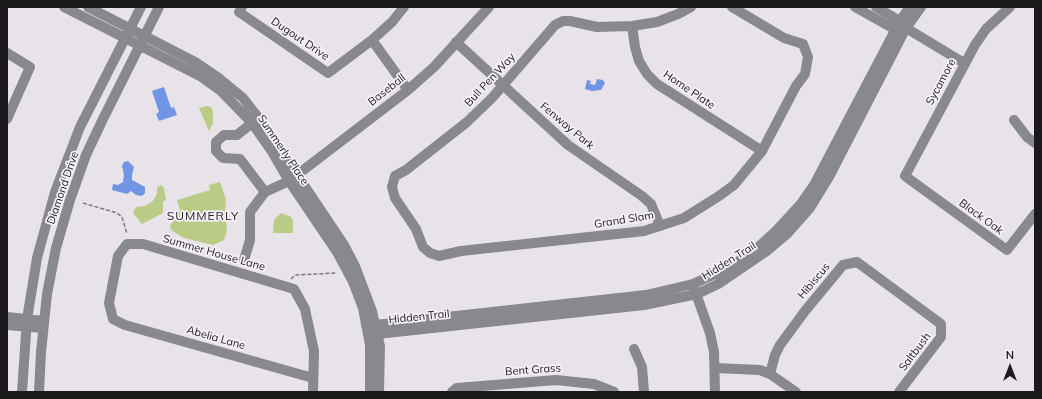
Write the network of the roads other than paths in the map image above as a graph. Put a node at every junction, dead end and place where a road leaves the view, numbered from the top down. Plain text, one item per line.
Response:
1 (64, 7) edge
2 (88, 7) edge
3 (141, 7) edge
4 (159, 7) edge
5 (404, 7) edge
6 (488, 7) edge
7 (691, 7) edge
8 (732, 7) edge
9 (855, 7) edge
10 (876, 7) edge
11 (910, 7) edge
12 (921, 7) edge
13 (1010, 7) edge
14 (240, 9) edge
15 (632, 26) junction
16 (901, 26) junction
17 (128, 34) junction
18 (372, 40) junction
19 (142, 41) junction
20 (456, 42) junction
21 (7, 53) edge
22 (964, 63) junction
23 (503, 85) junction
24 (408, 90) junction
25 (7, 119) edge
26 (1014, 120) dead end
27 (252, 124) junction
28 (1035, 143) edge
29 (762, 151) junction
30 (905, 176) joint
31 (293, 178) junction
32 (264, 192) junction
33 (1035, 214) edge
34 (660, 226) junction
35 (430, 253) joint
36 (244, 260) dead end
37 (693, 284) junction
38 (697, 294) junction
39 (7, 317) edge
40 (113, 319) joint
41 (26, 323) junction
42 (43, 324) junction
43 (941, 324) joint
44 (7, 325) edge
45 (371, 330) junction
46 (634, 349) dead end
47 (715, 368) junction
48 (770, 374) junction
49 (313, 378) junction
50 (22, 392) edge
51 (39, 392) edge
52 (312, 392) edge
53 (370, 392) edge
54 (379, 392) edge
55 (452, 392) edge
56 (614, 392) edge
57 (644, 392) edge
58 (715, 392) edge
59 (796, 392) edge
60 (900, 392) edge

1 - 17 street, Summerly Place
2 - 17 street, Summerly Place
3 - 17 street, Diamond Drive
4 - 19 street, Diamond Drive
5 - 18 street
6 - 20 street, Baseball
7 - 15 street, Bull Pen Way
8 - 29 street, Grand Slam
9 - 16 street
10 - 16 street
11 - 16 street, Hidden Trail
12 - 16 street, Hidden Trail
13 - 22 street, Sycamore
14 - 18 street, Dugout Drive
15 - 23 street, Bull Pen Way
15 - 29 street, Home Plate
16 - 22 street
16 - 37 street, Hidden Trail
16 - 38 street, Hidden Trail
17 - 19 street, Summerly Place
17 - 41 street, Diamond Drive
18 - 24 street
19 - 27 street, Summerly Place
19 - 31 street, Summerly Place
19 - 42 street, Diamond Drive
20 - 23 street, Fenway Park
20 - 24 street, Baseball
21 - 25 street
22 - 30 street, Sycamore
23 - 34 street, Fenway Park
23 - 35 street, Bull Pen Way
24 - 31 street, Baseball
26 - 28 street
27 - 31 street, Summerly Place
27 - 32 street
29 - 34 street, Grand Slam
30 - 33 street, Black Oak
31 - 32 street, Baseball
31 - 45 street, Summerly Place
31 - 45 street, Summerly Place
32 - 36 street
34 - 35 street, Grand Slam
37 - 38 street
37 - 45 street, Hidden Trail
38 - 45 street, Hidden Trail
38 - 47 street
39 - 41 street
40 - 49 street, Abelia Lane
40 - 49 street, Summer House Lane
41 - 42 street
41 - 44 street
41 - 50 street, Diamond Drive
42 - 51 street, Diamond Drive
43 - 48 street, Hibiscus
43 - 60 street, Saltbush
45 - 53 street, Summerly Place
45 - 54 street, Summerly Place
46 - 57 street
47 - 48 street
47 - 58 street
48 - 59 street
49 - 52 street
55 - 56 street, Bent Grass

